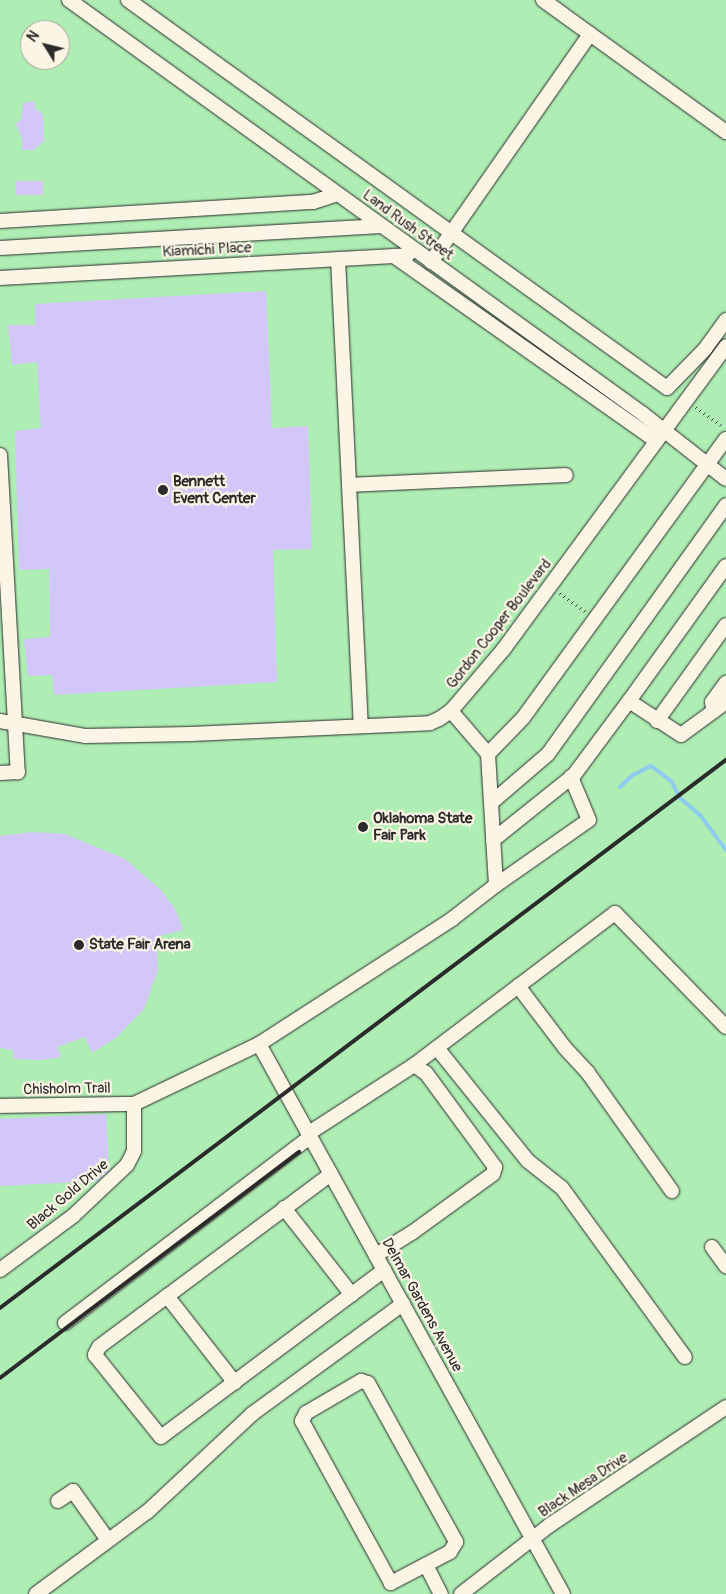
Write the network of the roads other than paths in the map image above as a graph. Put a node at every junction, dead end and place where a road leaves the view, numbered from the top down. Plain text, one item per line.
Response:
1 (69, 0) edge
2 (128, 0) edge
3 (543, 0) edge
4 (590, 34) junction
5 (726, 132) edge
6 (337, 194) junction
7 (0, 221) edge
8 (381, 226) junction
9 (451, 235) junction
10 (0, 248) edge
11 (414, 249) junction
12 (394, 256) junction
13 (338, 259) junction
14 (431, 262) junction
15 (0, 278) edge
16 (726, 320) edge
17 (726, 346) edge
18 (660, 436) junction
19 (726, 439) edge
20 (0, 455) edge
21 (707, 465) junction
22 (566, 475) dead end
23 (726, 479) edge
24 (349, 485) junction
25 (726, 505) edge
26 (726, 566) edge
27 (726, 625) edge
28 (726, 683) edge
29 (629, 701) junction
30 (726, 702) edge
31 (451, 711) junction
32 (714, 711) junction
33 (0, 720) edge
34 (657, 721) junction
35 (14, 724) junction
36 (361, 725) junction
37 (488, 754) junction
38 (0, 773) edge
39 (571, 777) junction
40 (491, 803) junction
41 (493, 840) junction
42 (496, 885) junction
43 (518, 986) junction
44 (726, 1027) edge
45 (437, 1048) junction
46 (262, 1050) junction
47 (414, 1065) junction
48 (134, 1104) junction
49 (0, 1106) edge
50 (310, 1135) junction
51 (331, 1174) junction
52 (672, 1191) dead end
53 (284, 1208) junction
54 (712, 1247) dead end
55 (376, 1255) junction
56 (726, 1266) edge
57 (0, 1270) edge
58 (384, 1270) junction
59 (352, 1295) junction
60 (167, 1296) junction
61 (403, 1304) junction
62 (65, 1323) dead end
63 (685, 1357) dead end
64 (234, 1383) junction
65 (726, 1407) edge
66 (58, 1501) dead end
67 (533, 1539) junction
68 (108, 1540) junction
69 (426, 1565) junction
70 (36, 1594) edge
71 (441, 1594) edge
72 (461, 1594) edge
73 (563, 1594) edge

1 - 6 street, Land Rush Street
2 - 9 street
3 - 4 street
4 - 5 street
4 - 9 street
6 - 7 street
6 - 8 street, Land Rush Street
8 - 10 street, Kiamichi Place
8 - 11 street, Land Rush Street
9 - 14 street
9 - 16 street
11 - 12 street, Kiamichi Place
11 - 14 street, Land Rush Street
12 - 13 street, Kiamichi Place
12 - 18 street
13 - 15 street, Kiamichi Place
13 - 24 street
14 - 18 street, Land Rush Street
17 - 18 street, Gordon Cooper Boulevard
18 - 21 street, Land Rush Street
18 - 31 street, Gordon Cooper Boulevard
19 - 21 street
20 - 35 street
21 - 23 street, Land Rush Street
21 - 37 street
22 - 24 street
24 - 36 street
25 - 40 street
26 - 29 street
27 - 34 street
28 - 32 street
29 - 34 street
29 - 39 street
30 - 32 street
31 - 36 street, Gordon Cooper Boulevard
31 - 37 street
32 - 34 street
33 - 35 street, Gordon Cooper Boulevard
35 - 36 street, Gordon Cooper Boulevard
35 - 38 street
37 - 40 street
39 - 41 street
39 - 42 street
40 - 41 street
41 - 42 street
42 - 46 street
43 - 44 street
43 - 45 street
43 - 52 street
45 - 47 street
45 - 63 street
46 - 48 street
46 - 50 street, Delmar Gardens Avenue
47 - 50 street
47 - 55 street
48 - 49 street, Chisholm Trail
48 - 57 street, Black Gold Drive
50 - 51 street, Delmar Gardens Avenue
50 - 62 street
51 - 53 street
51 - 55 street, Delmar Gardens Avenue
53 - 59 street
53 - 60 street
54 - 56 street
55 - 58 street, Delmar Gardens Avenue
58 - 59 street
58 - 61 street, Delmar Gardens Avenue
59 - 64 street
60 - 64 street
60 - 64 street
61 - 67 street, Delmar Gardens Avenue
61 - 68 street
65 - 67 street, Black Mesa Drive
66 - 68 street
67 - 72 street, Black Mesa Drive
67 - 73 street, Delmar Gardens Avenue
68 - 70 street
69 - 69 street
69 - 71 street

